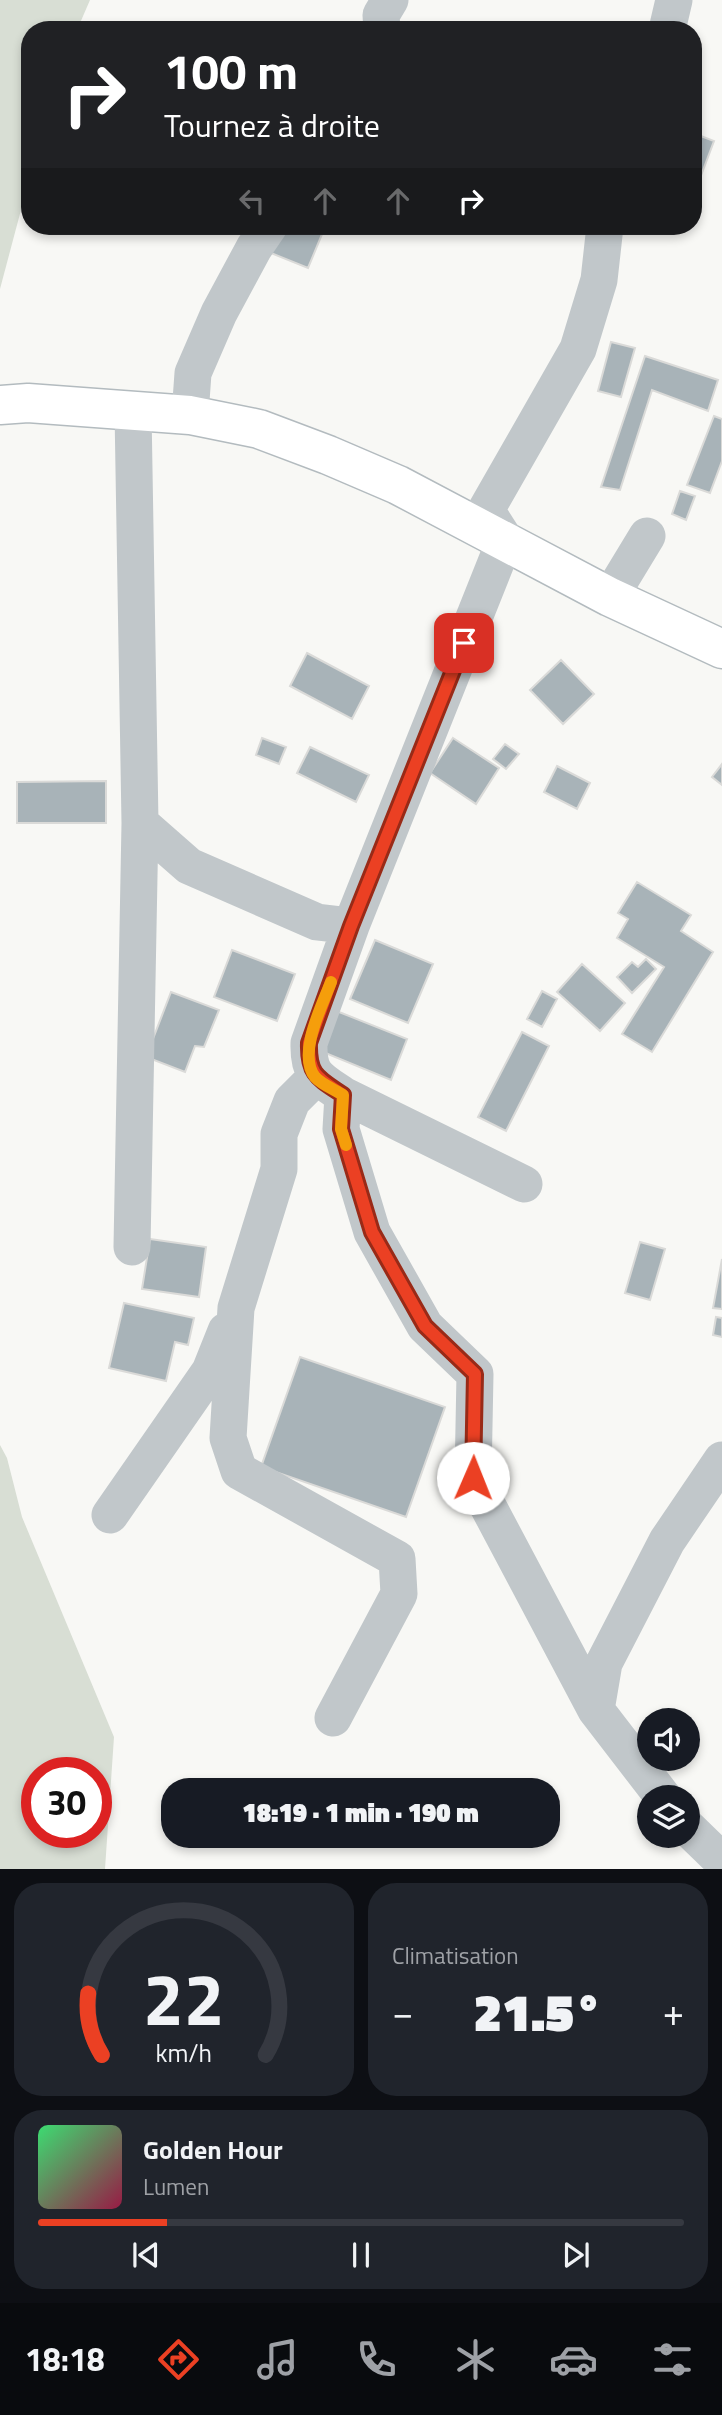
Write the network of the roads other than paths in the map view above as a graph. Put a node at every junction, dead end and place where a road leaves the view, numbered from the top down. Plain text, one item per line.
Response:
1 (390, 0) edge
2 (674, 0) edge
3 (381, 21) edge
4 (669, 21) edge
5 (262, 235) edge
6 (604, 235) edge
7 (0, 405) edge
8 (133, 411) junction
9 (190, 415) junction
10 (648, 536) dead end
11 (505, 540) junction
12 (610, 597) junction
13 (722, 649) edge
14 (140, 823) junction
15 (351, 926) junction
16 (329, 1086) junction
17 (524, 1184) dead end
18 (132, 1247) dead end
19 (236, 1308) junction
20 (722, 1460) edge
21 (110, 1515) dead end
22 (596, 1710) junction
23 (333, 1718) dead end
24 (654, 1785) edge
25 (700, 1840) edge
26 (722, 1861) edge

1 - 3 street
2 - 4 street
5 - 9 street
6 - 11 street
7 - 8 main road
8 - 9 main road
8 - 14 street
9 - 11 main road
10 - 12 street
11 - 12 main road
11 - 15 street
12 - 13 main road
14 - 15 street
14 - 18 street
15 - 16 street
16 - 17 street
16 - 19 street
16 - 22 street
19 - 21 street
19 - 23 street
20 - 22 street
22 - 24 street
25 - 26 street

